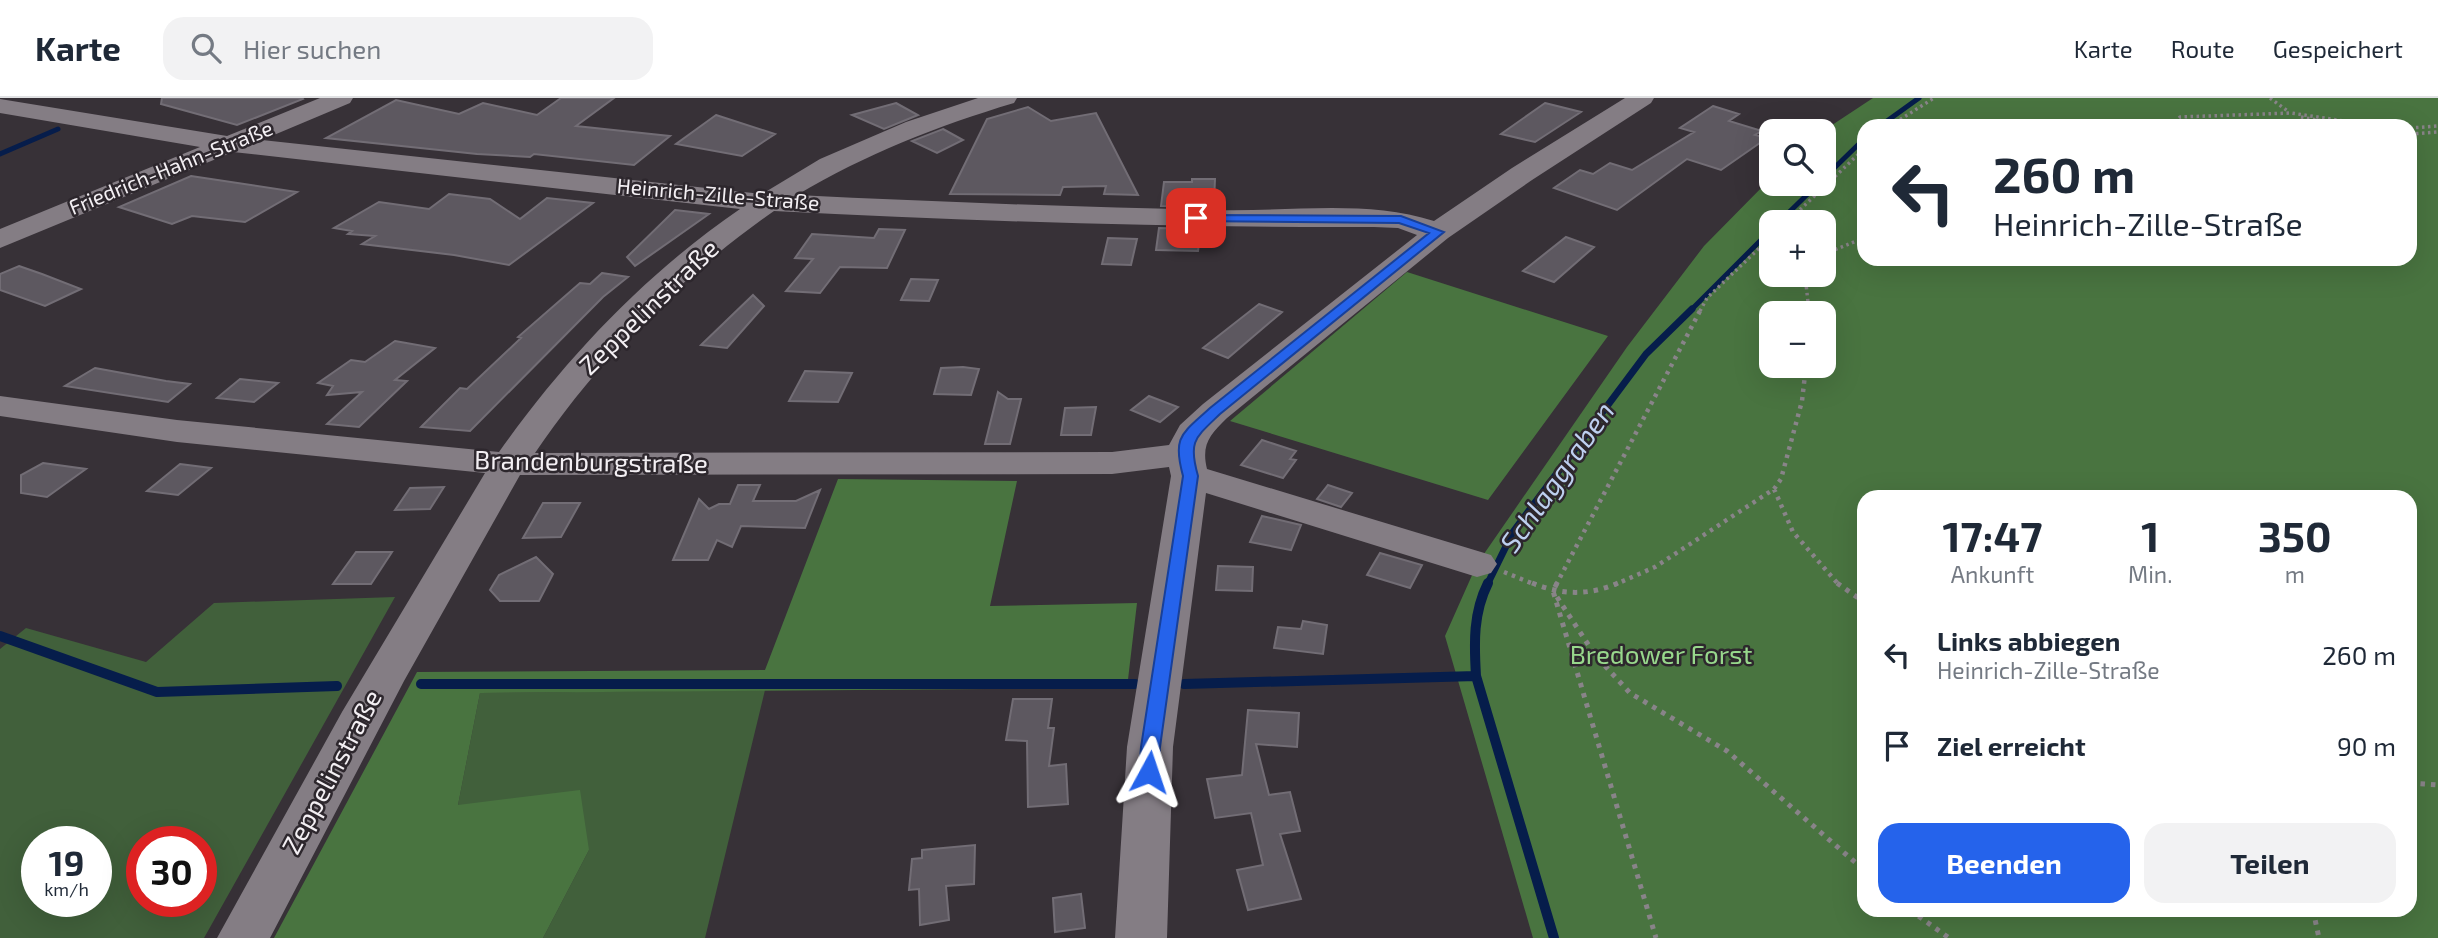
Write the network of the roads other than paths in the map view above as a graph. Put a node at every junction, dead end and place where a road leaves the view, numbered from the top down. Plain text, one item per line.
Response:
1 (341, 98) edge
2 (1005, 98) edge
3 (1642, 98) edge
4 (0, 106) edge
5 (230, 144) junction
6 (769, 202) junction
7 (1438, 232) junction
8 (0, 239) edge
9 (0, 406) edge
10 (509, 464) junction
11 (1187, 465) junction
12 (1477, 564) dead end
13 (243, 938) edge
14 (1141, 938) edge

1 - 5 street, Friedrich-Hahn-Straße
2 - 6 street, Zeppelinstraße
3 - 7 street
4 - 5 street, Heinrich-Zille-Straße
5 - 6 street, Heinrich-Zille-Straße
5 - 8 street, Friedrich-Hahn-Straße
6 - 7 street, Heinrich-Zille-Straße
6 - 10 street, Zeppelinstraße
7 - 11 street
9 - 10 street, Brandenburgstraße
10 - 11 street, Brandenburgstraße
10 - 13 street, Zeppelinstraße
11 - 12 street
11 - 14 street

